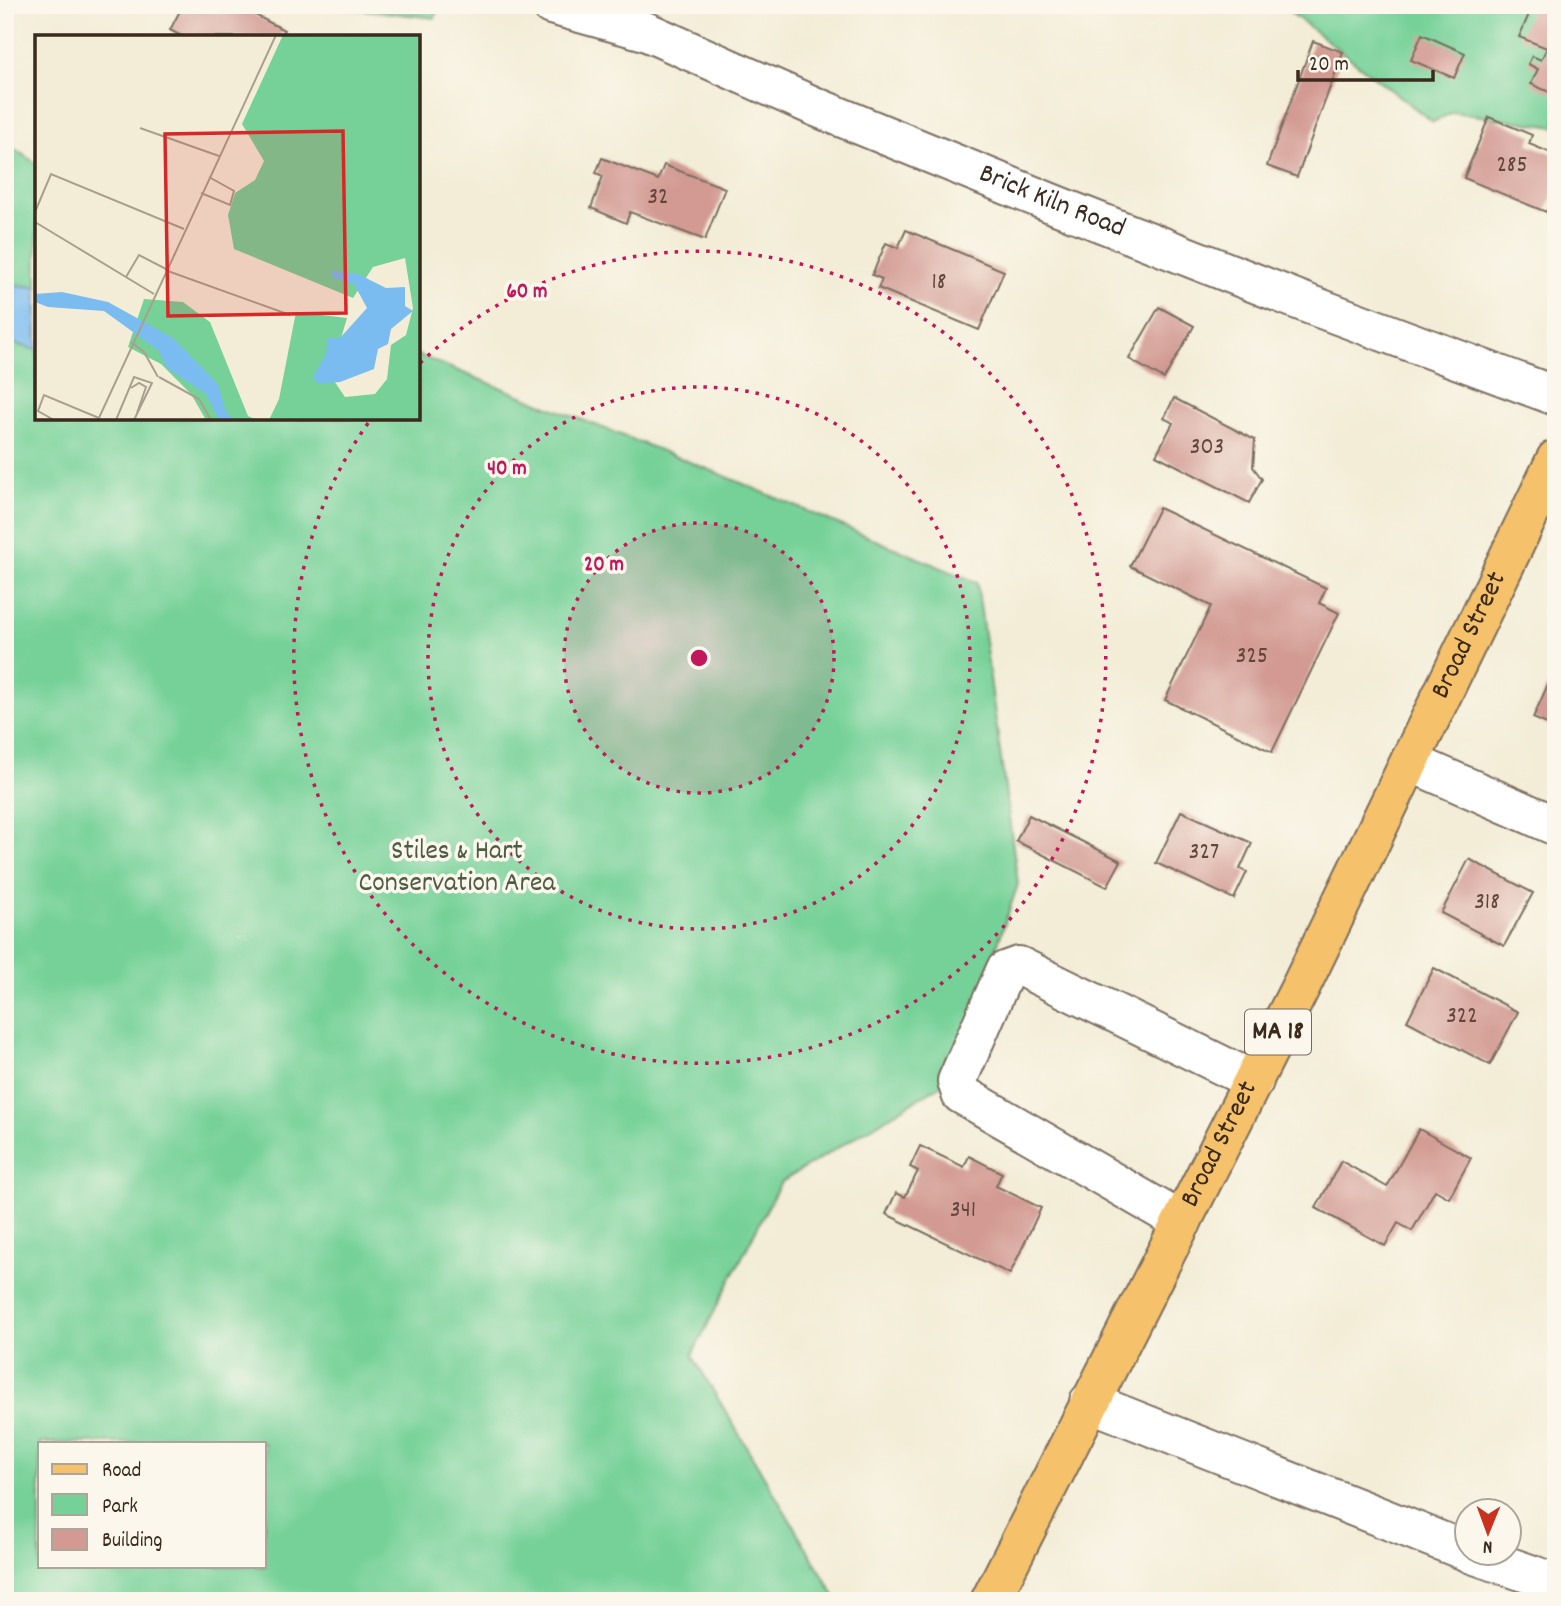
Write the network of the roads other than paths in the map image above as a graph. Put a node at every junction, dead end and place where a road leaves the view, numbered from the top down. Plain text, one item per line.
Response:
1 (551, 5) edge
2 (1556, 396) edge
3 (1556, 459) edge
4 (1410, 762) junction
5 (1556, 826) edge
6 (1254, 1081) junction
7 (1182, 1222) junction
8 (1089, 1402) junction
9 (1452, 1545) edge
10 (1514, 1568) edge
11 (1556, 1583) edge
12 (990, 1601) edge

1 - 2 street, Brick Kiln Road
3 - 4 main road, Broad Street / MA 18
4 - 5 street
4 - 6 main road, Broad Street / MA 18
6 - 7 main road, Broad Street / MA 18
6 - 7 street
7 - 8 main road, Broad Street / MA 18
8 - 9 street
8 - 12 main road, Broad Street / MA 18
10 - 11 street

